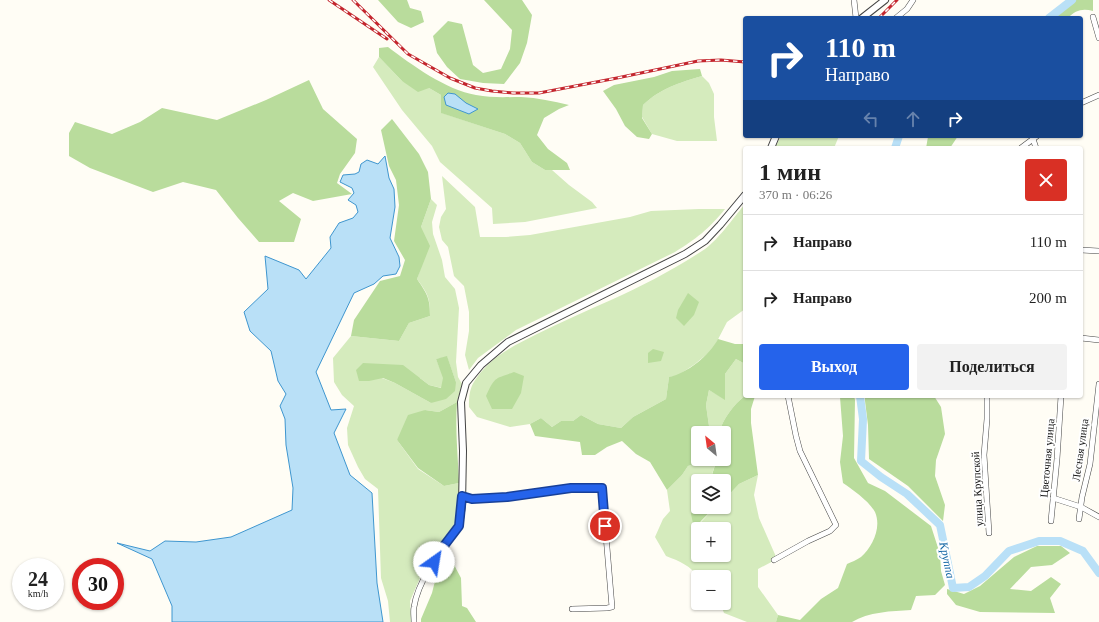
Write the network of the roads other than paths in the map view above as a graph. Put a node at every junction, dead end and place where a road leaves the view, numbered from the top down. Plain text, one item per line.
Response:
1 (854, 0) edge
2 (885, 0) edge
3 (914, 0) edge
4 (856, 16) edge
5 (865, 16) edge
6 (898, 16) edge
7 (1093, 17) dead end
8 (1099, 38) edge
9 (1099, 94) edge
10 (1083, 102) edge
11 (1035, 138) edge
12 (1024, 146) edge
13 (743, 197) edge
14 (1083, 250) edge
15 (1099, 251) edge
16 (1083, 338) edge
17 (1099, 340) edge
18 (1099, 384) edge
19 (788, 398) edge
20 (987, 398) edge
21 (1061, 398) edge
22 (462, 496) junction
23 (1053, 498) junction
24 (1081, 507) junction
25 (1099, 516) edge
26 (1079, 519) dead end
27 (1051, 521) dead end
28 (459, 526) joint
29 (989, 533) dead end
30 (774, 560) dead end
31 (572, 610) dead end
32 (414, 622) edge

1 - 4 street
2 - 5 street
3 - 6 street
7 - 8 street
9 - 10 street
11 - 12 street
13 - 22 street
14 - 15 street
16 - 17 street
18 - 24 street, Лесная улица
19 - 30 street
20 - 29 street, улица Крупской
21 - 23 street, Цветочная улица
22 - 28 street
22 - 31 street
23 - 24 street
23 - 27 street, Цветочная улица
24 - 25 street
24 - 26 street, Лесная улица
28 - 32 street

